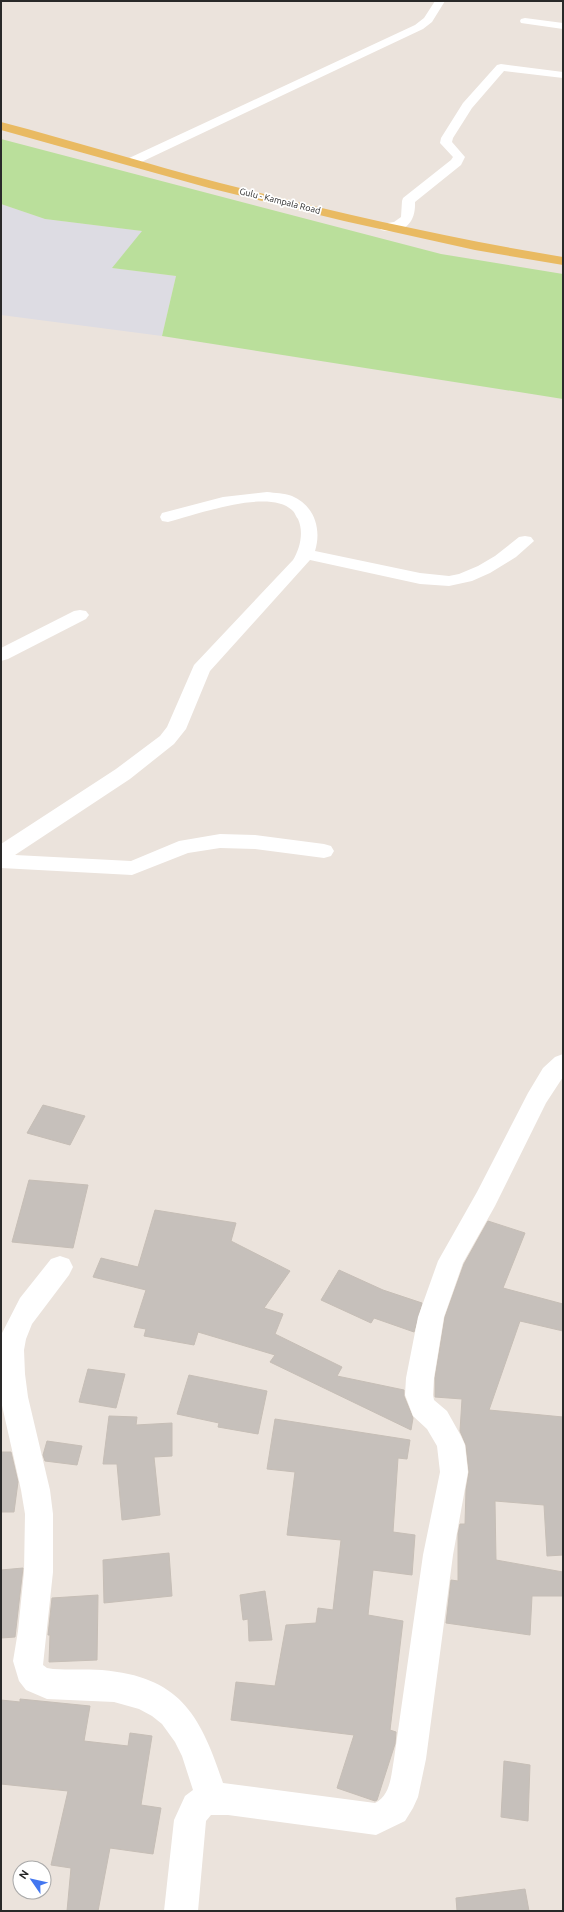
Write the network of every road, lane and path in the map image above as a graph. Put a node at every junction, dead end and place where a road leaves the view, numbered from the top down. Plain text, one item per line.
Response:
1 (440, 1) edge
2 (524, 21) dead end
3 (563, 26) edge
4 (563, 75) edge
5 (1, 126) edge
6 (131, 162) junction
7 (386, 227) junction
8 (563, 261) edge
9 (168, 517) dead end
10 (524, 541) dead end
11 (306, 554) junction
12 (80, 615) dead end
13 (1, 654) edge
14 (324, 851) dead end
15 (1, 854) edge
16 (1, 861) edge
17 (563, 1064) edge
18 (60, 1267) dead end
19 (212, 1798) junction
20 (181, 1911) edge

1 - 6 street
2 - 3 street
4 - 7 street
5 - 6 main road, Gulu - Kampala Road
6 - 7 main road, Gulu - Kampala Road
7 - 8 main road, Gulu - Kampala Road
9 - 11 street
10 - 11 street
11 - 15 street
12 - 13 street
14 - 16 street
17 - 19 street
18 - 19 street
19 - 20 street

